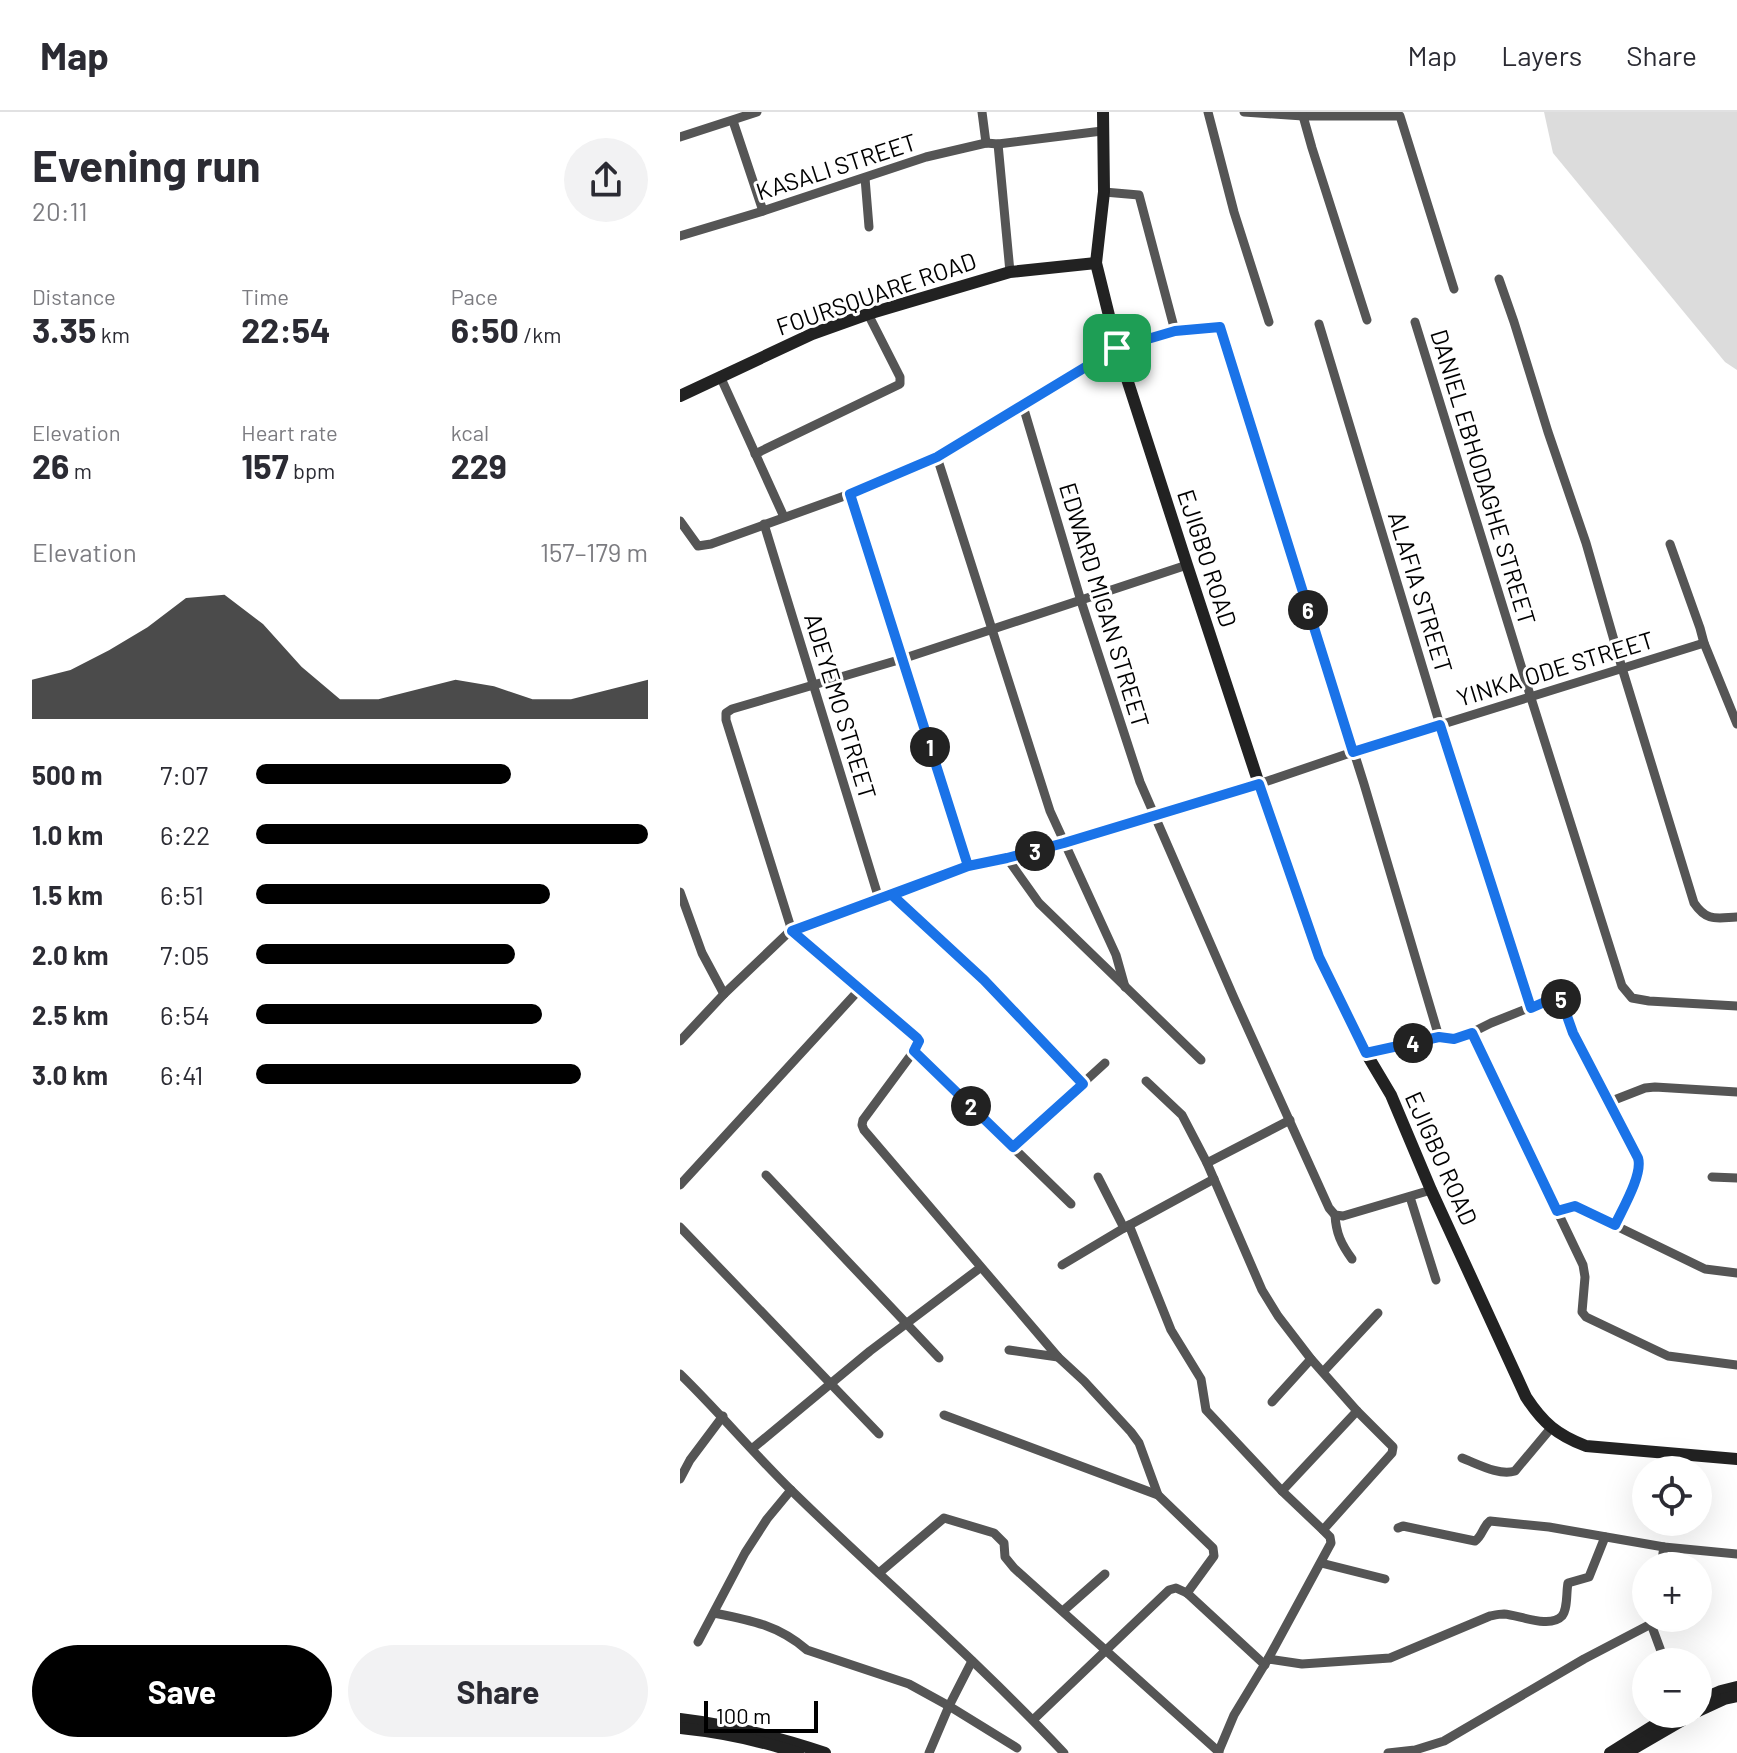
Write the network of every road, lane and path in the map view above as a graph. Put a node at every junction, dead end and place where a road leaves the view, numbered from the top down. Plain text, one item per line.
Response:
1 (757, 112) edge
2 (982, 112) edge
3 (1103, 112) edge
4 (1208, 112) edge
5 (1244, 112) edge
6 (1303, 116) junction
7 (733, 121) junction
8 (1102, 131) junction
9 (680, 137) edge
10 (986, 143) junction
11 (998, 144) junction
12 (865, 178) junction
13 (1104, 192) junction
14 (763, 211) junction
15 (869, 227) dead end
16 (680, 236) edge
17 (1096, 263) junction
18 (1010, 272) junction
19 (1499, 279) dead end
20 (1454, 289) dead end
21 (868, 314) junction
22 (1367, 320) dead end
23 (1269, 322) dead end
24 (1415, 322) dead end
25 (1319, 324) dead end
26 (1175, 331) junction
27 (1117, 348) junction
28 (720, 376) junction
29 (680, 396) edge
30 (1023, 406) junction
31 (755, 454) junction
32 (937, 457) junction
33 (850, 494) junction
34 (784, 517) junction
35 (680, 521) edge
36 (764, 524) junction
37 (1670, 544) dead end
38 (1187, 565) junction
39 (1081, 601) junction
40 (993, 630) junction
41 (1704, 643) junction
42 (902, 659) junction
43 (1622, 668) junction
44 (814, 686) junction
45 (1531, 698) junction
46 (1737, 724) edge
47 (1440, 725) junction
48 (1353, 752) junction
49 (1259, 784) junction
50 (1153, 815) junction
51 (1064, 843) junction
52 (1007, 858) junction
53 (968, 866) junction
54 (680, 892) edge
55 (892, 895) junction
56 (879, 899) junction
57 (1737, 917) edge
58 (792, 931) junction
59 (1125, 987) junction
60 (859, 990) junction
61 (724, 994) junction
62 (1737, 1006) edge
63 (1531, 1008) junction
64 (1472, 1033) junction
65 (1439, 1037) junction
66 (680, 1041) edge
67 (914, 1051) junction
68 (1366, 1053) junction
69 (1201, 1060) dead end
70 (1105, 1063) dead end
71 (1146, 1081) dead end
72 (1083, 1084) junction
73 (1737, 1092) edge
74 (1609, 1102) junction
75 (1290, 1120) junction
76 (1013, 1147) junction
77 (1207, 1163) junction
78 (766, 1175) dead end
79 (1098, 1177) dead end
80 (1712, 1177) dead end
81 (1737, 1178) edge
82 (1214, 1179) junction
83 (680, 1185) edge
84 (1431, 1190) junction
85 (1410, 1197) junction
86 (1071, 1204) dead end
87 (1557, 1211) junction
88 (1335, 1215) junction
89 (1615, 1225) junction
90 (1127, 1226) junction
91 (680, 1227) edge
92 (1352, 1259) dead end
93 (1062, 1265) dead end
94 (980, 1268) junction
95 (1737, 1273) edge
96 (1436, 1280) dead end
97 (1378, 1313) dead end
98 (907, 1324) junction
99 (1009, 1350) dead end
100 (1058, 1357) junction
101 (939, 1358) dead end
102 (1311, 1359) junction
103 (1737, 1365) edge
104 (1323, 1372) junction
105 (680, 1374) edge
106 (830, 1383) junction
107 (1272, 1402) dead end
108 (1357, 1411) junction
109 (944, 1415) dead end
110 (723, 1416) junction
111 (1551, 1428) junction
112 (879, 1434) dead end
113 (753, 1448) junction
114 (1462, 1458) dead end
115 (1737, 1459) edge
116 (680, 1479) edge
117 (791, 1490) junction
118 (1282, 1491) junction
119 (1158, 1495) junction
120 (1398, 1528) dead end
121 (1323, 1530) junction
122 (1605, 1537) junction
123 (1664, 1547) junction
124 (1663, 1552) edge
125 (1737, 1554) edge
126 (1321, 1563) junction
127 (879, 1573) junction
128 (1105, 1574) dead end
129 (1385, 1579) dead end
130 (1187, 1593) junction
131 (1063, 1611) junction
132 (714, 1613) junction
133 (1632, 1632) edge
134 (698, 1642) dead end
135 (1104, 1650) junction
136 (972, 1661) junction
137 (1266, 1662) junction
138 (1737, 1687) edge
139 (1712, 1695) edge
140 (1737, 1696) edge
141 (1712, 1705) edge
142 (949, 1706) junction
143 (680, 1719) edge
144 (1033, 1720) junction
145 (680, 1728) edge
146 (1650, 1728) edge
147 (1669, 1728) edge
148 (1017, 1748) dead end
149 (1219, 1752) edge
150 (798, 1753) edge
151 (825, 1753) edge
152 (929, 1753) edge
153 (1064, 1753) edge
154 (1388, 1753) edge
155 (1610, 1753) edge
156 (1626, 1753) edge

1 - 7 street
2 - 10 street
3 - 8 street
4 - 23 street
5 - 6 street
6 - 20 street
6 - 22 street
7 - 9 street
7 - 14 street
8 - 11 street, KASALI STREET
8 - 13 street
10 - 11 street, KASALI STREET
10 - 12 street, KASALI STREET
11 - 18 street
12 - 14 street, KASALI STREET
12 - 15 street
13 - 17 street
13 - 26 street
14 - 16 street, KASALI STREET
17 - 18 street, FOURSQUARE ROAD
17 - 27 street, EJIGBO ROAD
18 - 21 street, FOURSQUARE ROAD
19 - 43 street
21 - 28 street, FOURSQUARE ROAD
21 - 31 street
24 - 45 street, DANIEL EBHODAGHE STREET
25 - 47 street, ALAFIA STREET
26 - 27 street
26 - 48 street
27 - 30 street
27 - 38 street, EJIGBO ROAD
28 - 29 street, FOURSQUARE ROAD
28 - 31 street
30 - 32 street
30 - 39 street, EDWARD MIGAN STREET
31 - 34 street
32 - 33 street
32 - 40 street
33 - 34 street
33 - 42 street
34 - 36 street
35 - 36 street
36 - 44 street, ADEYEMO STREET
37 - 41 street
38 - 39 street
38 - 49 street, EJIGBO ROAD
39 - 40 street
39 - 50 street, EDWARD MIGAN STREET
40 - 42 street
40 - 51 street
41 - 43 street, YINKA ODE STREET
41 - 46 street
42 - 44 street
42 - 53 street
43 - 45 street, YINKA ODE STREET
43 - 57 street
44 - 56 street, ADEYEMO STREET
44 - 58 street
45 - 47 street, YINKA ODE STREET
45 - 62 street, DANIEL EBHODAGHE STREET
47 - 48 street, YINKA ODE STREET
47 - 63 street, ALAFIA STREET
48 - 49 street, YINKA ODE STREET
48 - 65 street
49 - 50 street, YINKA ODE STREET
49 - 68 street, EJIGBO ROAD
50 - 51 street, YINKA ODE STREET
50 - 75 street, EDWARD MIGAN STREET
51 - 52 street, YINKA ODE STREET
51 - 59 street
52 - 53 street, YINKA ODE STREET
52 - 59 street
53 - 55 street, YINKA ODE STREET
54 - 61 street
55 - 56 street, YINKA ODE STREET
55 - 72 street
56 - 58 street, YINKA ODE STREET
58 - 60 street
58 - 61 street, YINKA ODE STREET
59 - 69 street
60 - 67 street
60 - 83 street
61 - 66 street, YINKA ODE STREET
63 - 64 street
63 - 74 street
64 - 65 street
64 - 87 street
65 - 68 street
67 - 76 street
67 - 94 street
68 - 84 street, EJIGBO ROAD
70 - 72 street
71 - 77 street
72 - 76 street
73 - 74 street
74 - 89 street
75 - 77 street
75 - 88 street, EDWARD MIGAN STREET
76 - 86 street
77 - 82 street
78 - 98 street
79 - 90 street
80 - 81 street
82 - 90 street
82 - 102 street
84 - 85 street
84 - 111 street, EJIGBO ROAD
85 - 88 street
85 - 96 street
87 - 89 street
87 - 103 street
88 - 92 street, EDWARD MIGAN STREET
89 - 95 street
90 - 93 street
90 - 118 street
91 - 106 street
94 - 98 street
94 - 100 street
97 - 104 street
98 - 101 street
98 - 106 street
99 - 100 street
100 - 119 street
102 - 104 street
102 - 107 street
104 - 108 street
105 - 110 street
106 - 112 street
106 - 113 street
108 - 118 street
108 - 121 street
109 - 119 street
110 - 113 street
110 - 116 street
111 - 114 street
111 - 115 street, EJIGBO ROAD
113 - 117 street
117 - 127 street
117 - 132 street
118 - 121 street
119 - 130 street
120 - 122 street
121 - 126 street
122 - 123 street
122 - 137 street
123 - 124 street
123 - 125 street
126 - 129 street
126 - 137 street
127 - 131 street
127 - 136 street
128 - 131 street
130 - 135 street
130 - 137 street
131 - 135 street
132 - 134 street
132 - 142 street
133 - 154 street
135 - 144 street
135 - 149 street
136 - 142 street
136 - 144 street
137 - 149 street
138 - 139 street
140 - 141 street
142 - 148 street
142 - 152 street
143 - 151 street
144 - 153 street
145 - 150 street
146 - 155 street
147 - 156 street

